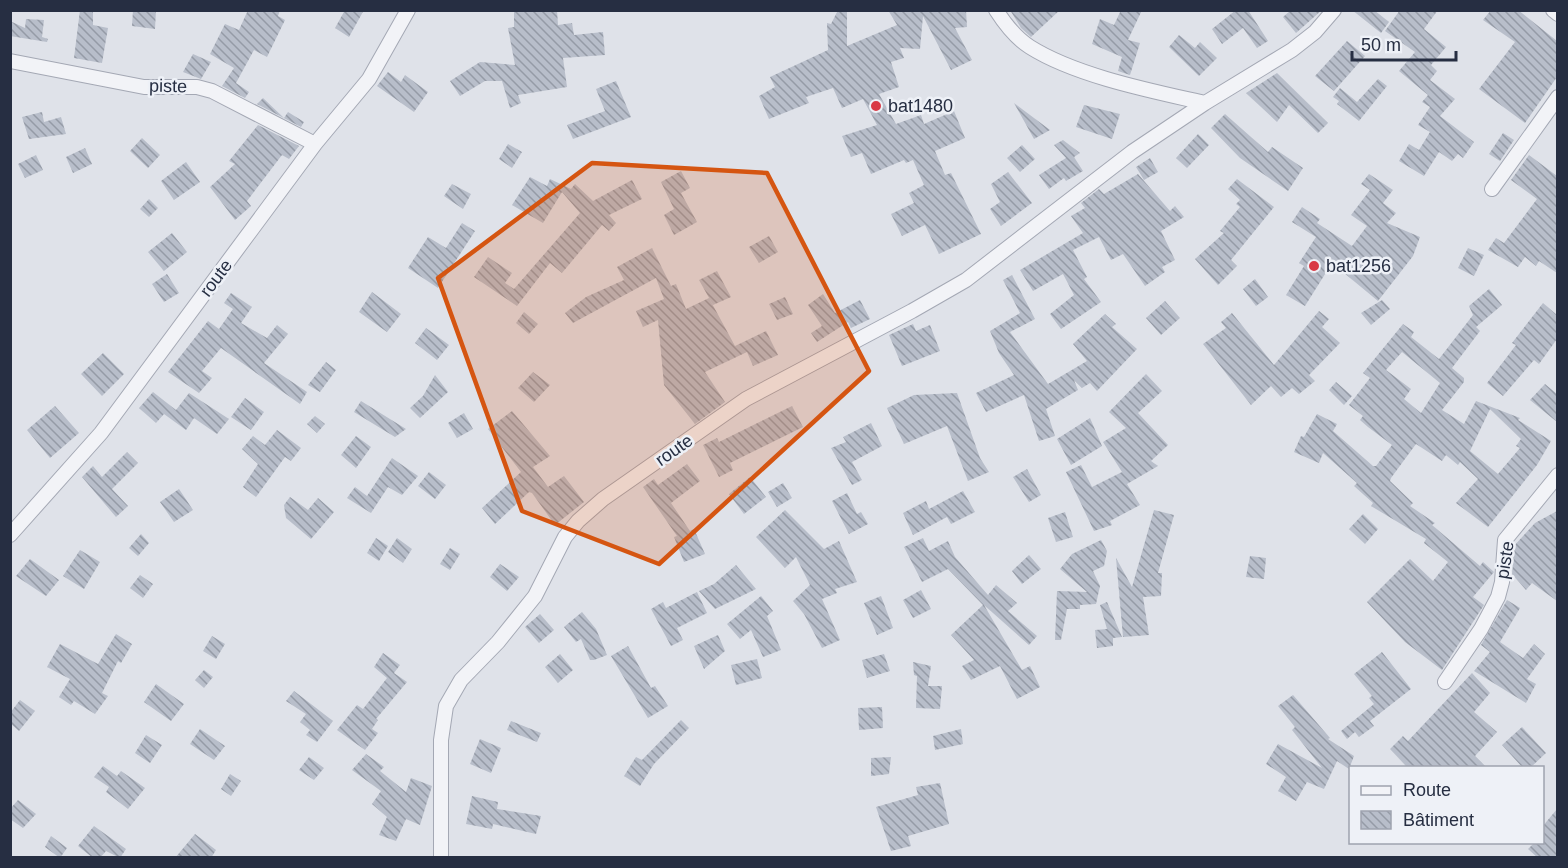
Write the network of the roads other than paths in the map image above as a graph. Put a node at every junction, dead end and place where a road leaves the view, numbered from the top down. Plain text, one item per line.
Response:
1 (408, 10) edge
2 (996, 10) edge
3 (1334, 10) edge
4 (1553, 10) edge
5 (1557, 14) edge
6 (10, 61) edge
7 (1557, 97) edge
8 (1205, 103) junction
9 (315, 144) junction
10 (1492, 189) dead end
11 (1557, 476) edge
12 (10, 535) edge
13 (1445, 682) dead end
14 (441, 858) edge

1 - 9 street, route
2 - 8 street
3 - 8 street, route
4 - 5 street
6 - 9 street, piste
7 - 10 street
8 - 14 street, route
9 - 12 street, route
11 - 13 street, piste

